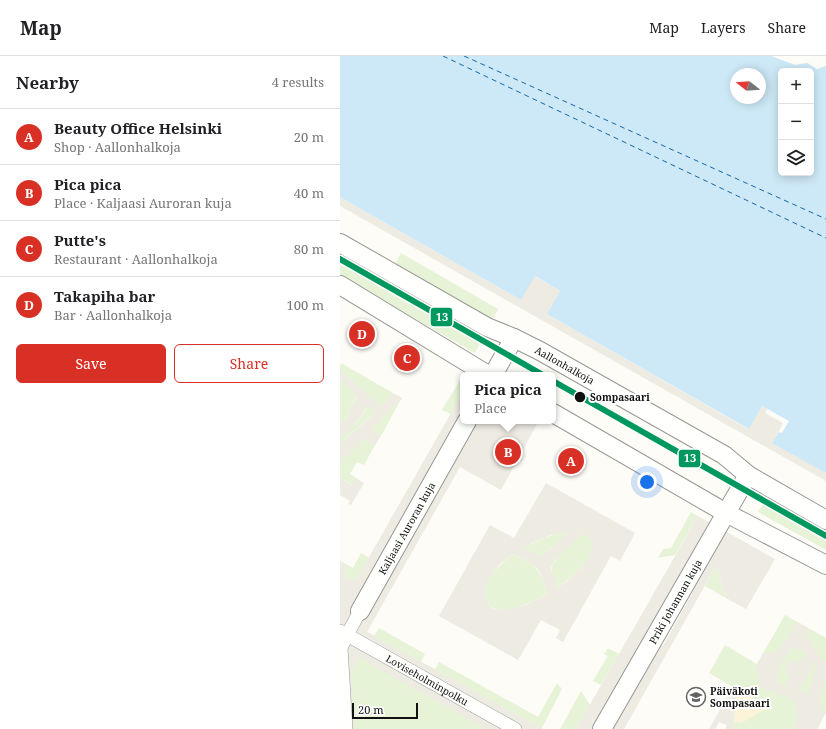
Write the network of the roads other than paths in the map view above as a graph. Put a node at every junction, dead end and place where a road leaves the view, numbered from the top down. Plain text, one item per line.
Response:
1 (340, 243) edge
2 (340, 285) edge
3 (514, 338) junction
4 (483, 372) edge
5 (495, 372) edge
6 (556, 415) edge
7 (465, 424) edge
8 (748, 475) junction
9 (726, 513) junction
10 (826, 520) edge
11 (826, 566) edge
12 (360, 611) joint
13 (343, 633) edge
14 (346, 729) edge
15 (515, 729) edge
16 (602, 729) edge

1 - 3 street, Aallonhalkoja
2 - 4 street
3 - 5 street
3 - 8 street, Aallonhalkoja
6 - 9 street
7 - 12 street, Kaljaasi Auroran kuja
8 - 9 street, Priki Johannan kuja
8 - 10 street, Aallonhalkoja
9 - 11 street
9 - 16 street, Priki Johannan kuja
12 - 13 street, Kaljaasi Auroran kuja
13 - 14 street, Kaljaasi Auroran kuja
13 - 15 street, Loviseholminpolku

